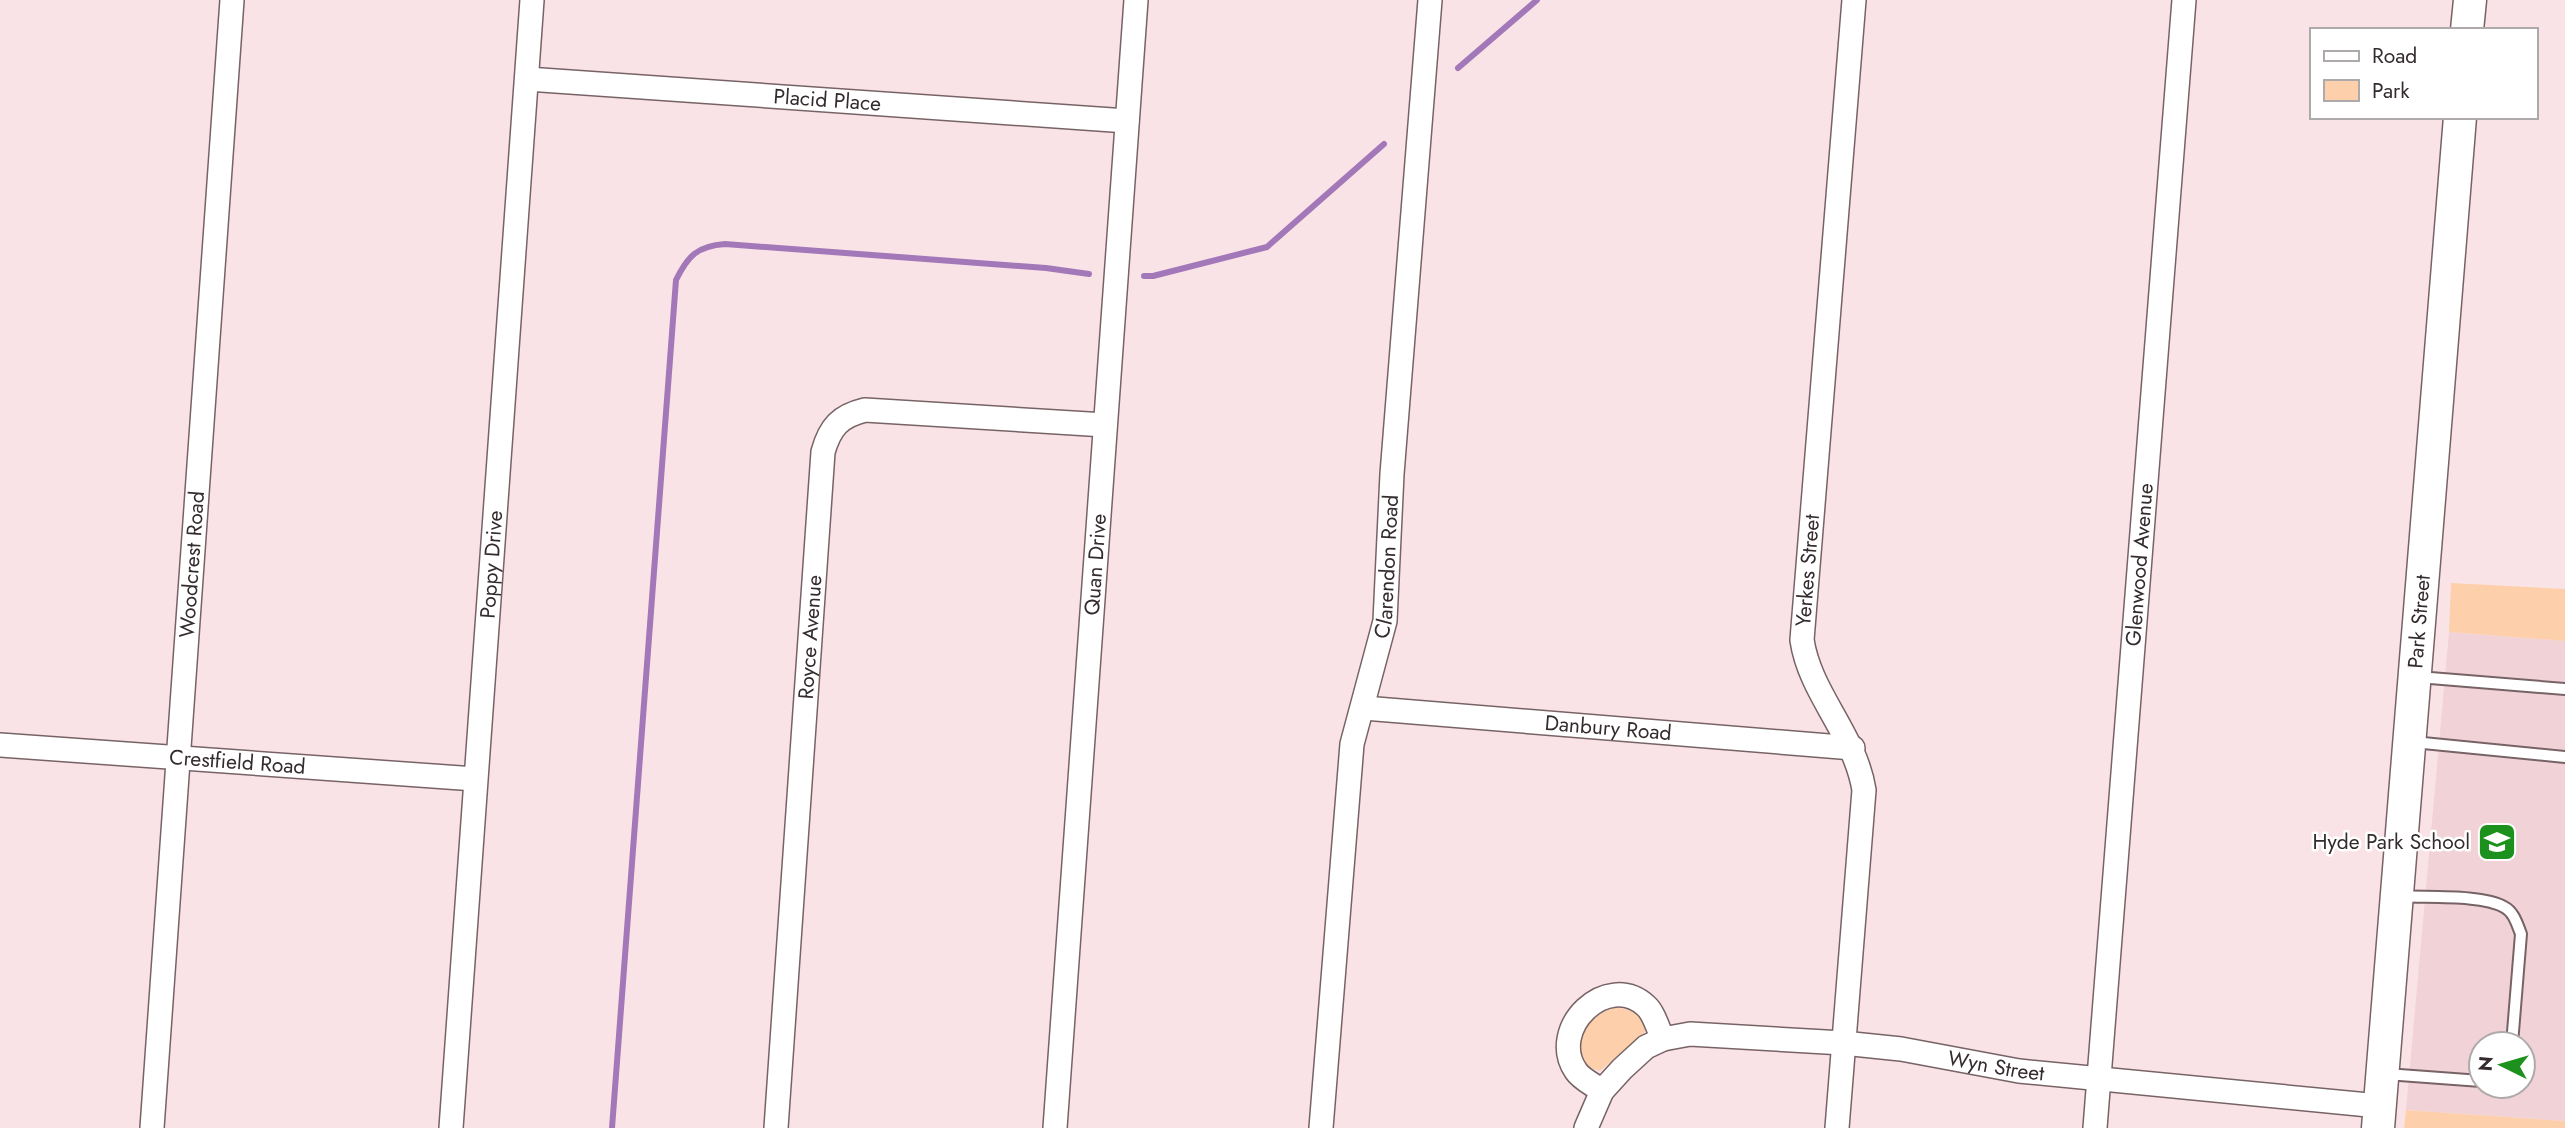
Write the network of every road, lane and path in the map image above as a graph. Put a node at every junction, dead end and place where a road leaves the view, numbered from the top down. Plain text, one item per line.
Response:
1 (232, 0) edge
2 (532, 0) edge
3 (1136, 0) edge
4 (1430, 0) edge
5 (1854, 0) edge
6 (2184, 0) edge
7 (2470, 0) edge
8 (2467, 28) edge
9 (527, 79) junction
10 (2460, 119) edge
11 (1127, 121) junction
12 (1105, 425) junction
13 (2416, 676) junction
14 (2565, 689) edge
15 (1364, 708) junction
16 (2411, 742) junction
17 (0, 745) edge
18 (1853, 748) junction
19 (178, 757) junction
20 (2565, 757) edge
21 (475, 779) junction
22 (2397, 896) junction
23 (2513, 1030) edge
24 (1663, 1039) junction
25 (1843, 1043) junction
26 (2383, 1074) junction
27 (2098, 1080) junction
28 (2467, 1080) edge
29 (1602, 1091) junction
30 (2379, 1117) edge
31 (152, 1128) edge
32 (451, 1128) edge
33 (776, 1128) edge
34 (1055, 1128) edge
35 (1321, 1128) edge
36 (1586, 1128) edge
37 (1837, 1128) edge
38 (2095, 1128) edge

1 - 19 street, Woodcrest Road
2 - 9 street, Poppy Drive
3 - 11 street, Quan Drive
4 - 15 street, Clarendon Road
5 - 18 street, Yerkes Street
6 - 27 street, Glenwood Avenue
7 - 8 street
9 - 11 street, Placid Place
9 - 21 street, Poppy Drive
10 - 13 street, Park Street
11 - 12 street, Quan Drive
12 - 33 street, Royce Avenue
12 - 34 street, Quan Drive
13 - 14 lane
13 - 16 street, Park Street
15 - 18 street, Danbury Road
15 - 35 street, Clarendon Road
16 - 20 lane
16 - 22 street, Park Street
17 - 19 street, Crestfield Road
18 - 25 street, Yerkes Street
19 - 21 street, Crestfield Road
19 - 31 street, Woodcrest Road
21 - 32 street, Poppy Drive
22 - 23 lane
22 - 26 street, Park Street
24 - 25 street, Wyn Street
24 - 29 street, Wyn Street
24 - 29 street
25 - 27 street, Wyn Street
25 - 37 street, Yerkes Street
26 - 28 lane
26 - 30 street, Park Street
27 - 30 street, Wyn Street
27 - 38 street, Glenwood Avenue
29 - 36 street, Wyn Street

